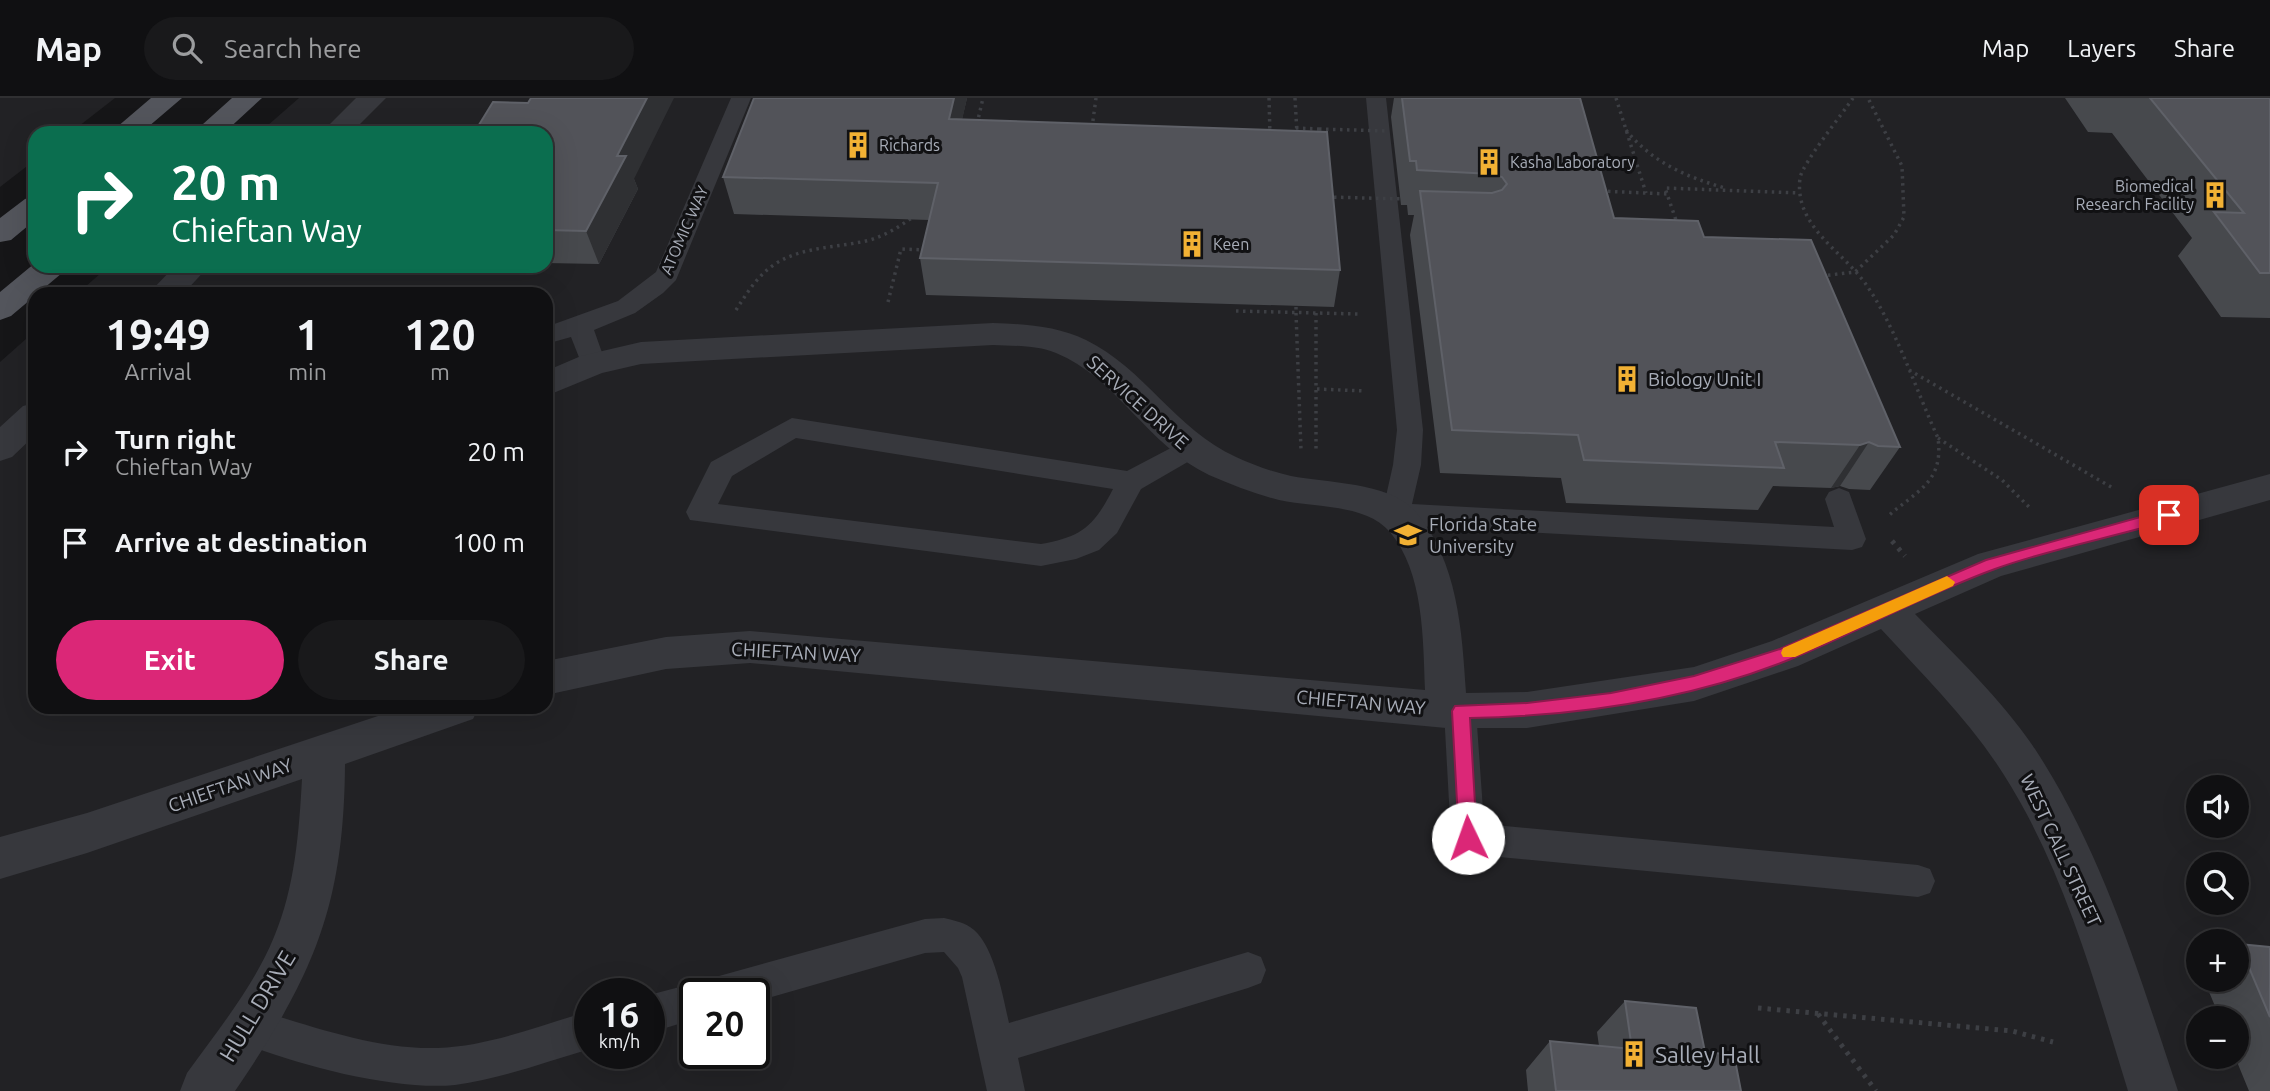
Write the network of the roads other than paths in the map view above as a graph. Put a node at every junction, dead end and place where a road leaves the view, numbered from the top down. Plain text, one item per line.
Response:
1 (168, 98) edge
2 (248, 98) edge
3 (372, 98) edge
4 (741, 98) edge
5 (1376, 98) edge
6 (133, 126) edge
7 (215, 126) edge
8 (342, 126) edge
9 (28, 211) edge
10 (1390, 224) junction
11 (1416, 225) dead end
12 (0, 233) edge
13 (43, 273) edge
14 (186, 273) edge
15 (172, 287) edge
16 (0, 309) edge
17 (580, 326) junction
18 (553, 334) edge
19 (593, 364) junction
20 (553, 381) edge
21 (28, 422) edge
22 (0, 448) edge
23 (1188, 449) junction
24 (1131, 482) junction
25 (2270, 487) edge
26 (1839, 499) dead end
27 (1396, 514) junction
28 (1886, 609) junction
29 (553, 677) edge
30 (1453, 710) junction
31 (438, 714) edge
32 (324, 753) junction
33 (0, 858) edge
34 (1918, 881) dead end
35 (1248, 970) dead end
36 (770, 979) edge
37 (249, 1027) junction
38 (574, 1034) edge
39 (996, 1046) junction
40 (205, 1091) edge
41 (1006, 1091) edge
42 (2153, 1091) edge

1 - 6 main road
2 - 7 main road
3 - 8 street
4 - 17 lane, ATOMIC WAY
5 - 10 lane
9 - 12 main road
10 - 11 lane
10 - 27 lane
13 - 16 main road
14 - 15 street
17 - 18 lane, ATOMIC WAY
17 - 19 lane
19 - 20 street, SERVICE DRIVE
19 - 23 street, SERVICE DRIVE
21 - 22 street
23 - 24 lane
23 - 27 street, SERVICE DRIVE
24 - 24 lane
25 - 28 street, CHIEFTAN WAY
26 - 27 lane
27 - 30 street
28 - 30 street, CHIEFTAN WAY
28 - 42 street, WEST CALL STREET
29 - 30 street, CHIEFTAN WAY
30 - 34 lane
31 - 32 street, CHIEFTAN WAY
32 - 33 street, CHIEFTAN WAY
32 - 37 street, HULL DRIVE
35 - 39 lane
36 - 39 lane
37 - 38 lane
37 - 40 street, HULL DRIVE
39 - 41 lane

